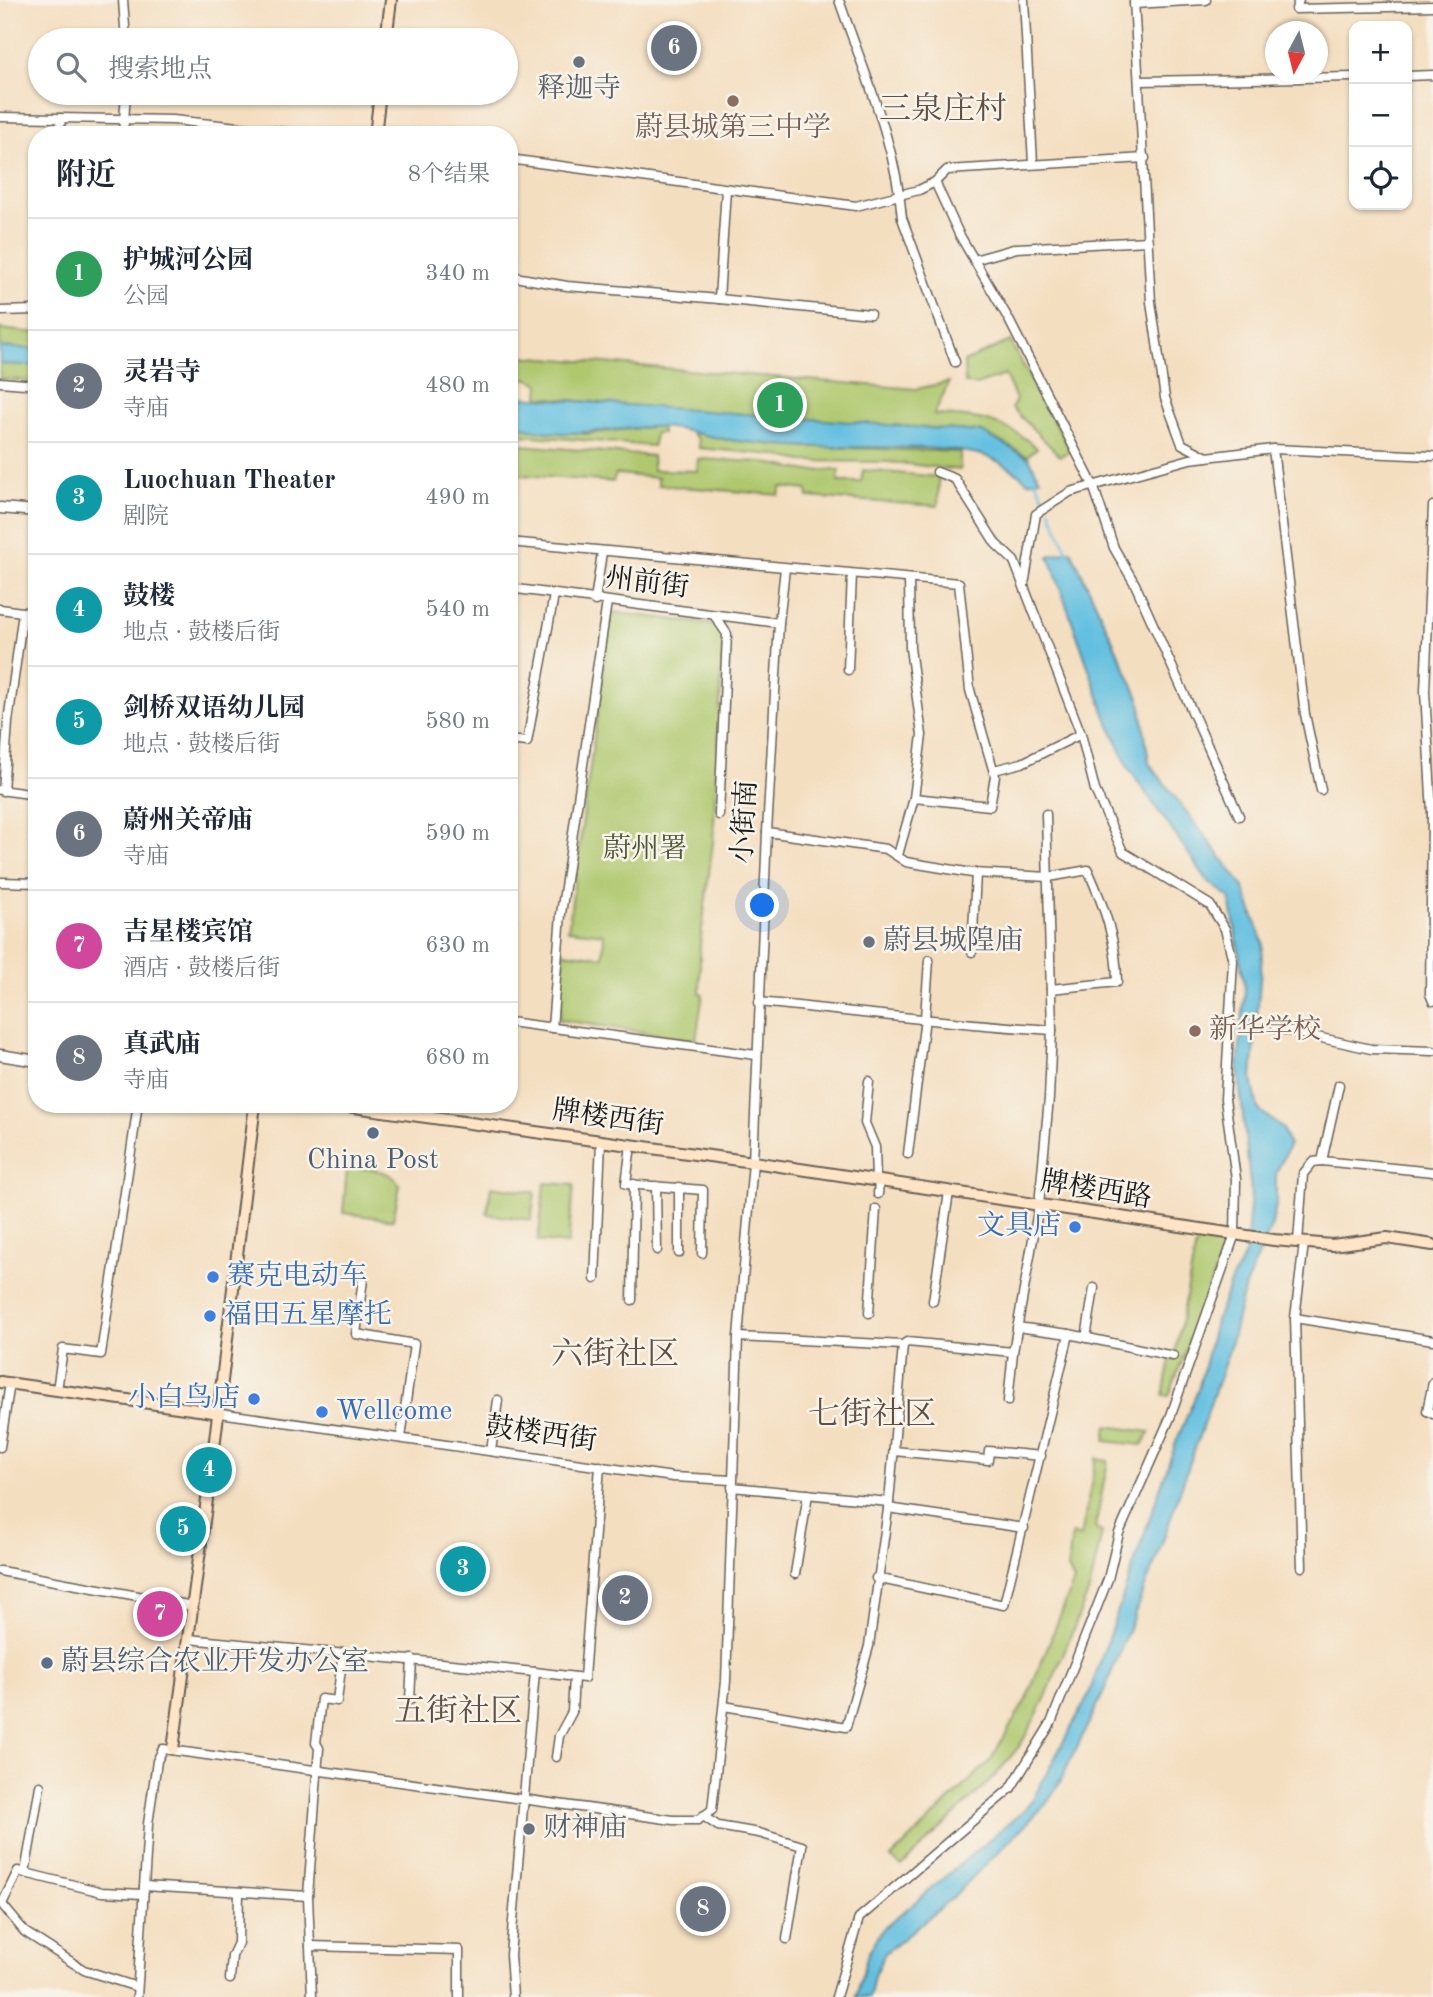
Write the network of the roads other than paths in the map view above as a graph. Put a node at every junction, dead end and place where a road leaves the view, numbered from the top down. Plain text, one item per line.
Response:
1 (123, 0) edge
2 (391, 0) edge
3 (839, 0) edge
4 (1024, 0) edge
5 (1206, 0) edge
6 (1299, 0) edge
7 (1134, 2) edge
8 (1433, 6) edge
9 (125, 28) edge
10 (388, 28) edge
11 (1433, 75) edge
12 (1349, 76) edge
13 (1412, 76) edge
14 (1140, 82) junction
15 (126, 105) edge
16 (379, 105) edge
17 (0, 117) edge
18 (61, 118) junction
19 (125, 118) junction
20 (60, 126) edge
21 (124, 126) edge
22 (229, 126) edge
23 (376, 126) edge
24 (1145, 158) junction
25 (518, 160) edge
26 (1033, 163) junction
27 (935, 182) junction
28 (726, 188) junction
29 (900, 195) junction
30 (1148, 241) junction
31 (974, 260) junction
32 (518, 278) edge
33 (719, 299) junction
34 (28, 310) edge
35 (0, 311) edge
36 (870, 314) dead end
37 (955, 362) dead end
38 (0, 382) edge
39 (28, 384) edge
40 (1273, 449) junction
41 (1433, 456) edge
42 (1207, 457) junction
43 (937, 471) dead end
44 (1093, 485) junction
45 (1433, 506) edge
46 (0, 509) edge
47 (28, 511) edge
48 (518, 543) edge
49 (602, 552) junction
50 (785, 568) junction
51 (852, 574) junction
52 (909, 579) junction
53 (1024, 585) junction
54 (518, 589) edge
55 (554, 595) junction
56 (595, 601) junction
57 (607, 602) junction
58 (0, 608) edge
59 (23, 612) junction
60 (28, 613) edge
61 (714, 615) junction
62 (779, 623) junction
63 (848, 670) dead end
64 (1081, 734) junction
65 (518, 742) edge
66 (994, 769) junction
67 (1321, 790) dead end
68 (1, 791) edge
69 (28, 794) edge
70 (914, 798) junction
71 (1046, 814) dead end
72 (719, 815) dead end
73 (1239, 816) dead end
74 (1433, 824) edge
75 (767, 832) junction
76 (898, 855) junction
77 (976, 873) junction
78 (1049, 877) junction
79 (0, 882) edge
80 (28, 883) edge
81 (972, 952) dead end
82 (929, 960) dead end
83 (1051, 989) junction
84 (1433, 1001) edge
85 (759, 1002) junction
86 (925, 1018) junction
87 (518, 1023) edge
88 (552, 1028) junction
89 (1276, 1028) dead end
90 (1052, 1030) junction
91 (1433, 1052) edge
92 (0, 1055) edge
93 (756, 1055) junction
94 (28, 1060) edge
95 (869, 1081) dead end
96 (1339, 1085) dead end
97 (137, 1113) edge
98 (255, 1113) edge
99 (398, 1113) edge
100 (429, 1113) edge
101 (428, 1117) junction
102 (601, 1141) junction
103 (631, 1145) junction
104 (908, 1154) dead end
105 (1322, 1161) junction
106 (753, 1162) junction
107 (1433, 1172) edge
108 (878, 1181) junction
109 (634, 1184) junction
110 (656, 1186) junction
111 (679, 1187) junction
112 (949, 1192) junction
113 (878, 1194) dead end
114 (1040, 1205) junction
115 (876, 1209) dead end
116 (1237, 1235) junction
117 (1301, 1242) junction
118 (1433, 1245) edge
119 (657, 1250) dead end
120 (679, 1253) dead end
121 (702, 1253) dead end
122 (363, 1279) dead end
123 (595, 1279) dead end
124 (1094, 1288) dead end
125 (632, 1300) dead end
126 (933, 1301) dead end
127 (869, 1313) dead end
128 (1296, 1318) junction
129 (1017, 1327) junction
130 (1069, 1334) junction
131 (738, 1337) junction
132 (1086, 1338) junction
133 (1433, 1340) edge
134 (903, 1345) junction
135 (1013, 1352) junction
136 (1173, 1356) dead end
137 (1433, 1382) edge
138 (5, 1383) edge
139 (57, 1390) junction
140 (498, 1400) dead end
141 (1008, 1402) dead end
142 (219, 1413) junction
143 (1433, 1414) edge
144 (401, 1438) junction
145 (0, 1447) edge
146 (214, 1448) tunnel mouth
147 (491, 1451) junction
148 (894, 1451) junction
149 (1041, 1457) junction
150 (600, 1466) junction
151 (732, 1484) junction
152 (808, 1494) junction
153 (207, 1499) tunnel mouth
154 (888, 1505) junction
155 (1024, 1528) junction
156 (1302, 1567) dead end
157 (0, 1571) edge
158 (795, 1574) dead end
159 (876, 1578) junction
160 (192, 1606) junction
161 (188, 1639) junction
162 (343, 1652) junction
163 (412, 1659) junction
164 (535, 1672) junction
165 (574, 1677) junction
166 (410, 1700) dead end
167 (724, 1706) junction
168 (173, 1749) junction
169 (556, 1757) dead end
170 (317, 1769) junction
171 (40, 1786) dead end
172 (523, 1799) junction
173 (704, 1816) junction
174 (25, 1873) junction
175 (143, 1890) junction
176 (239, 1892) junction
177 (308, 1896) junction
178 (1, 1903) edge
179 (787, 1939) dead end
180 (310, 1946) junction
181 (230, 1979) dead end
182 (137, 1987) junction
183 (137, 1997) edge
184 (312, 1997) edge
185 (459, 1997) edge
186 (513, 1997) edge
187 (836, 1997) edge

1 - 9 street
2 - 10 main road
3 - 29 street
4 - 26 street
5 - 7 street
6 - 8 street
7 - 14 street
11 - 13 street
12 - 14 street
14 - 24 street
15 - 19 street
16 - 23 main road
17 - 18 street
18 - 19 street
18 - 20 street
19 - 21 street
19 - 22 street
24 - 26 street
24 - 30 street
25 - 28 street
26 - 27 street
27 - 29 street
27 - 31 street
28 - 29 street
28 - 33 street
29 - 37 street
30 - 31 street
30 - 42 street
31 - 44 street
32 - 33 street
33 - 36 street
34 - 35 street
38 - 39 street
40 - 41 street
40 - 42 street
40 - 67 street
42 - 44 street
43 - 53 street
44 - 53 street
44 - 73 street
45 - 74 street
46 - 47 street
48 - 49 street
49 - 50 street
49 - 56 street
50 - 51 street
50 - 62 street, 小街南
51 - 52 street
51 - 63 street
52 - 66 street
52 - 70 street
53 - 64 street
54 - 55 street, 州前街
55 - 56 street, 州前街
55 - 65 street
56 - 57 street, 州前街
57 - 61 street, 州前街
57 - 88 street
58 - 59 street
59 - 60 street
59 - 68 street
61 - 62 street, 州前街
61 - 72 street
62 - 75 street, 小街南
64 - 66 street
64 - 116 street
66 - 70 street
68 - 69 street
70 - 76 street
71 - 78 street
74 - 84 street
75 - 76 street
75 - 85 street, 小街南
76 - 77 street
77 - 78 street
77 - 81 street
78 - 83 street
78 - 83 street
79 - 80 street
82 - 86 street
83 - 90 street
85 - 86 street
85 - 93 street, 小街南
86 - 90 street
86 - 104 street
87 - 88 street
88 - 93 street
89 - 91 street
90 - 114 street
92 - 94 street
93 - 106 street, 小街南
95 - 108 street
96 - 105 street
97 - 139 street
98 - 142 main road
99 - 101 main road, 牌楼西街
100 - 101 street
101 - 102 main road, 牌楼西街
102 - 103 main road, 牌楼西街
102 - 123 street
103 - 106 main road, 牌楼西街
103 - 109 street
105 - 107 street
105 - 117 street
106 - 108 main road, 牌楼西路
106 - 131 street, 小街南
108 - 112 main road, 牌楼西路
108 - 113 street
109 - 110 street
109 - 125 street
110 - 111 street
110 - 119 street
111 - 120 street
111 - 121 street
112 - 114 main road, 牌楼西路
112 - 126 street
114 - 116 main road, 牌楼西路
114 - 129 street
115 - 127 street
116 - 117 main road, 牌楼西路
116 - 187 street
117 - 118 main road, 牌楼西路
117 - 128 street
122 - 144 street
124 - 132 street
128 - 133 street
128 - 156 street
129 - 130 street
129 - 135 street
130 - 132 street
130 - 149 street
131 - 134 street
131 - 151 street, 小街南
132 - 136 street
134 - 135 street
134 - 148 street
135 - 141 street
137 - 143 street
138 - 139 main road
138 - 145 street
139 - 142 main road
140 - 147 street
142 - 144 street, 鼓楼西街
142 - 146 main road
144 - 147 street, 鼓楼西街
147 - 150 street, 鼓楼西街
148 - 149 street
148 - 154 street
149 - 155 street
150 - 151 street, 鼓楼西街
150 - 165 street
151 - 152 street, 鼓楼西街
151 - 167 street, 小街南
152 - 154 street, 鼓楼西街
152 - 158 street
153 - 160 main road
154 - 155 street, 鼓楼西街
154 - 159 street
155 - 159 street
157 - 160 street
159 - 167 street
160 - 161 main road
161 - 162 street
161 - 168 main road
162 - 163 street
162 - 170 street
163 - 164 street
163 - 166 street
164 - 165 street
164 - 172 street
165 - 169 street
167 - 173 street, 小街南
168 - 170 street
168 - 175 street
170 - 172 street
170 - 177 street
171 - 174 street
172 - 173 street
172 - 186 street
173 - 179 street
174 - 175 street
174 - 178 street
175 - 176 street
175 - 182 street
176 - 177 street
176 - 181 street
177 - 180 street
178 - 182 street
180 - 184 street
180 - 185 street
182 - 183 street

